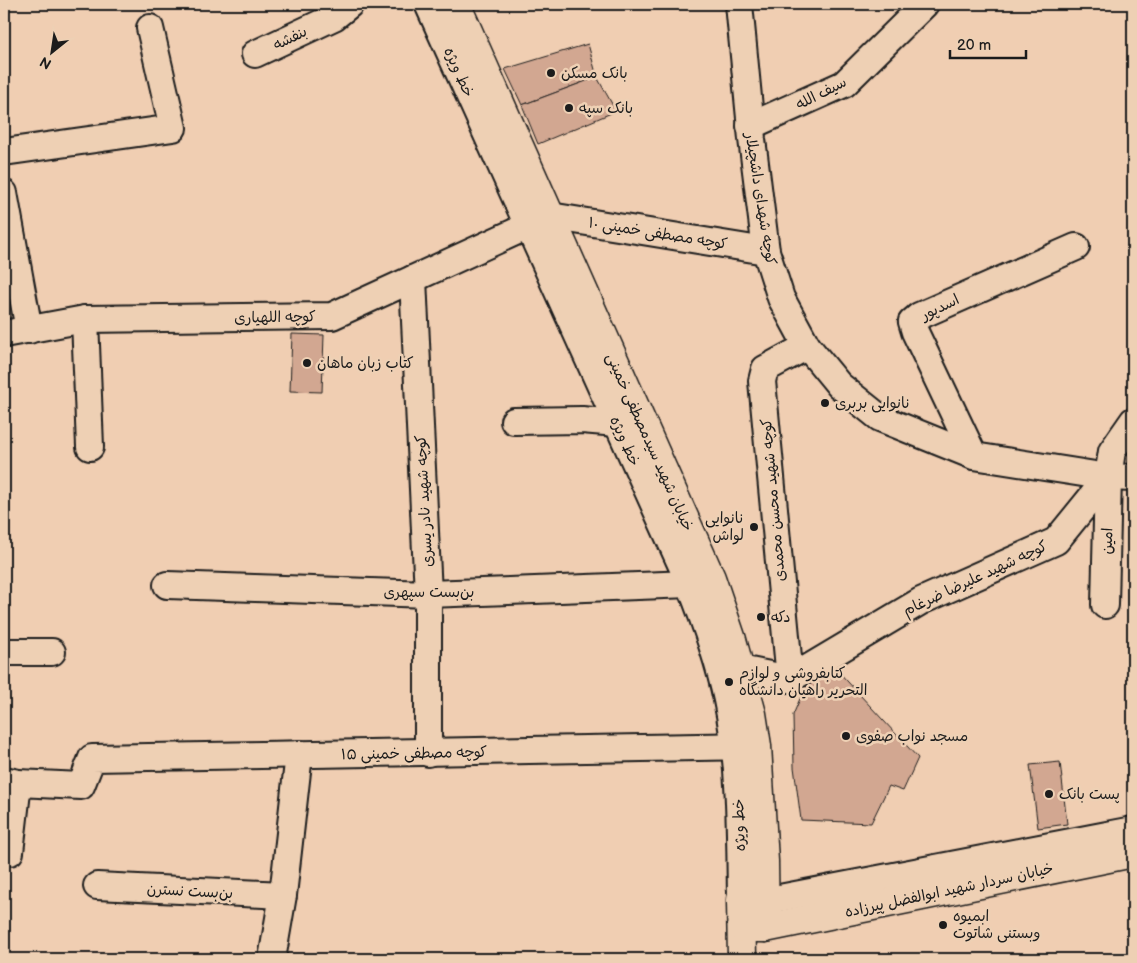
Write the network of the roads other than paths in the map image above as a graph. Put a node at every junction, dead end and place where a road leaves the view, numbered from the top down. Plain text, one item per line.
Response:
1 (350, 4) edge
2 (428, 4) edge
3 (739, 4) edge
4 (924, 4) edge
5 (463, 9) edge
6 (150, 28) dead end
7 (255, 54) dead end
8 (750, 126) junction
9 (4, 152) edge
10 (4, 192) edge
11 (539, 221) junction
12 (1076, 246) dead end
13 (766, 250) junction
14 (413, 279) junction
15 (85, 319) junction
16 (16, 332) edge
17 (807, 346) junction
18 (628, 418) junction
19 (1133, 420) edge
20 (514, 421) dead end
21 (90, 447) dead end
22 (974, 456) junction
23 (1121, 478) edge
24 (700, 581) junction
25 (167, 585) dead end
26 (428, 594) junction
27 (1105, 605) dead end
28 (4, 652) edge
29 (52, 652) dead end
30 (740, 669) junction
31 (790, 679) junction
32 (746, 747) junction
33 (428, 753) junction
34 (299, 754) junction
35 (11, 781) edge
36 (1133, 830) edge
37 (10, 852) dead end
38 (1133, 852) edge
39 (97, 886) dead end
40 (283, 895) junction
41 (753, 901) junction
42 (753, 928) junction
43 (272, 959) edge
44 (742, 959) edge

1 - 7 street, بنفشه
2 - 11 street, خط ویژه
3 - 8 street, کوچه شهدای داشچیلار
4 - 8 street, سیف الله
5 - 11 main road, خیابان شهید سیدمصطفی خمینی
6 - 9 street
8 - 13 street, کوچه شهدای داشچیلار
10 - 16 street
11 - 13 street, کوچه مصطفی خمینی ۱۰
11 - 14 street, کوچه اللهیاری
11 - 18 main road, خیابان شهید سیدمصطفی خمینی
12 - 22 street, اسدپور
13 - 17 street, کوچه شهدای داشچیلار
14 - 15 street, کوچه اللهیاری
14 - 26 street, کوچه شهید نادر یسری
15 - 16 street, کوچه اللهیاری
15 - 21 street
17 - 22 street, کوچه شهدای داشچیلار
17 - 31 street, کوچه شهید محسن محمدی
18 - 20 street
18 - 24 main road, خیابان شهید سیدمصطفی خمینی
19 - 23 street, امین
22 - 23 street, کوچه شهدای داشچیلار
23 - 27 street, امین
23 - 31 street, کوچه شهید علیرضا ضرغام
24 - 26 street, بن‌بست سپهری
24 - 30 main road, خیابان شهید سیدمصطفی خمینی
24 - 32 street
25 - 26 street, بن‌بست سپهری
26 - 33 street, کوچه شهید نادر یسری
28 - 29 street
30 - 31 street
30 - 32 main road, خیابان شهید سیدمصطفی خمینی
32 - 33 street, کوچه مصطفی خمینی ۱۵
32 - 41 main road, خیابان شهید سیدمصطفی خمینی
33 - 34 street, کوچه مصطفی خمینی ۱۵
34 - 35 street, کوچه مصطفی خمینی ۱۵
34 - 40 street
35 - 37 street
36 - 41 street
38 - 42 main road, خیابان سردار شهید ابوالفضل پیرزاده
39 - 40 street, بن‌بست نسترن
40 - 43 street
41 - 42 main road, خیابان شهید سیدمصطفی خمینی
42 - 44 main road, خیابان شهید سیدمصطفی خمینی

